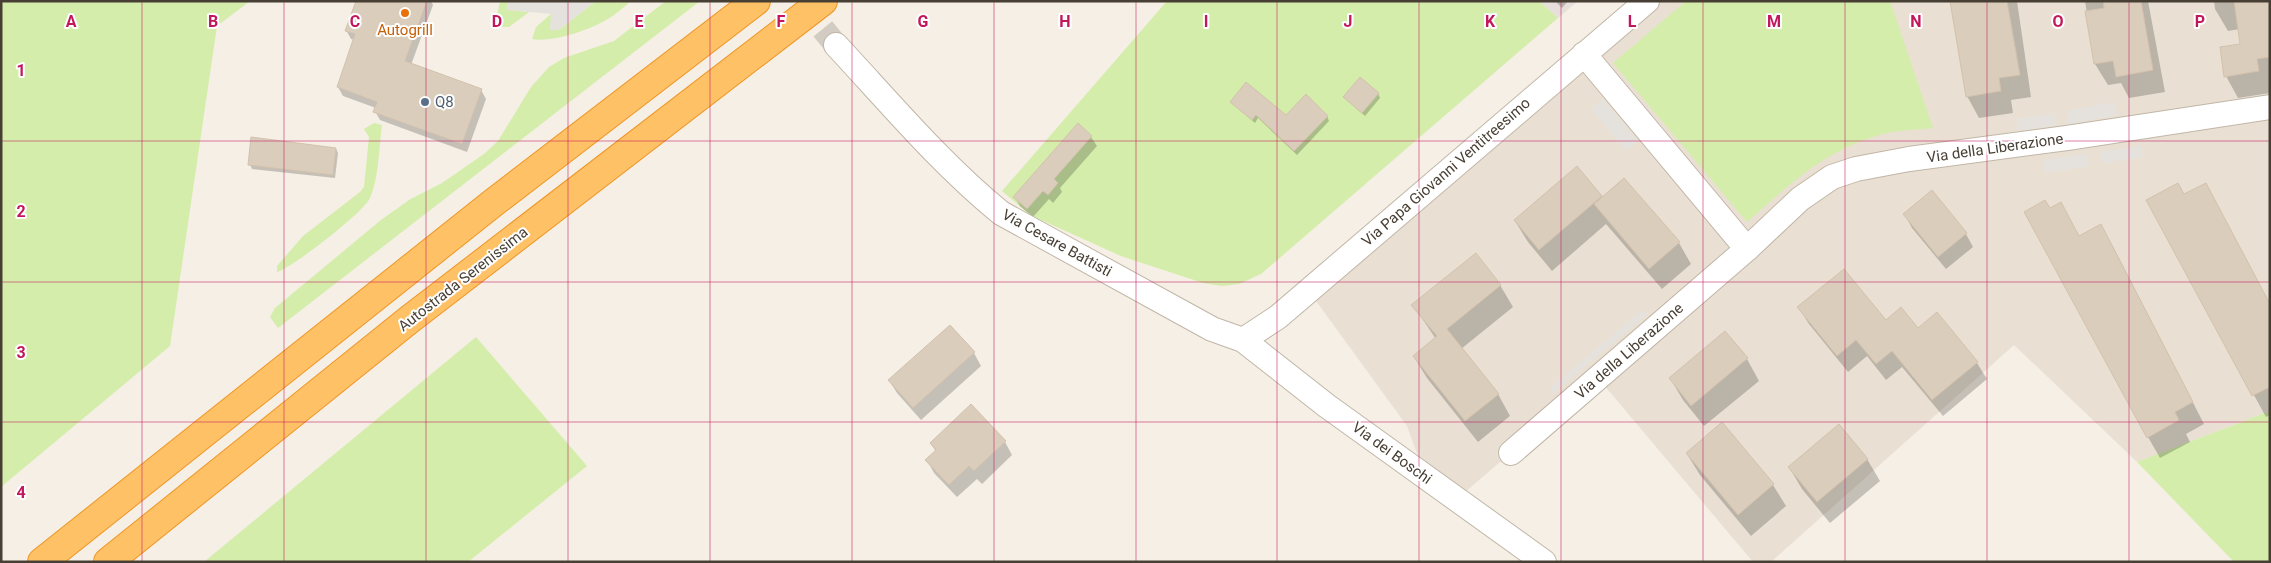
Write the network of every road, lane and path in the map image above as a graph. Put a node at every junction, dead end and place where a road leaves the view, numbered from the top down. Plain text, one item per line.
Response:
1 (756, 1) edge
2 (823, 1) edge
3 (1647, 1) edge
4 (836, 45) tunnel mouth
5 (1584, 54) junction
6 (2270, 107) edge
7 (1747, 248) junction
8 (1243, 340) junction
9 (1511, 453) dead end
10 (42, 562) edge
11 (108, 562) edge
12 (1544, 562) edge

1 - 10 highway
2 - 11 highway, Autostrada Serenissima
3 - 5 street, Via Papa Giovanni Ventitreesimo
4 - 8 street, Via Cesare Battisti
5 - 7 street
5 - 8 street, Via Papa Giovanni Ventitreesimo
6 - 7 street, Via della Liberazione
7 - 9 street, Via della Liberazione
8 - 12 street, Via dei Boschi

